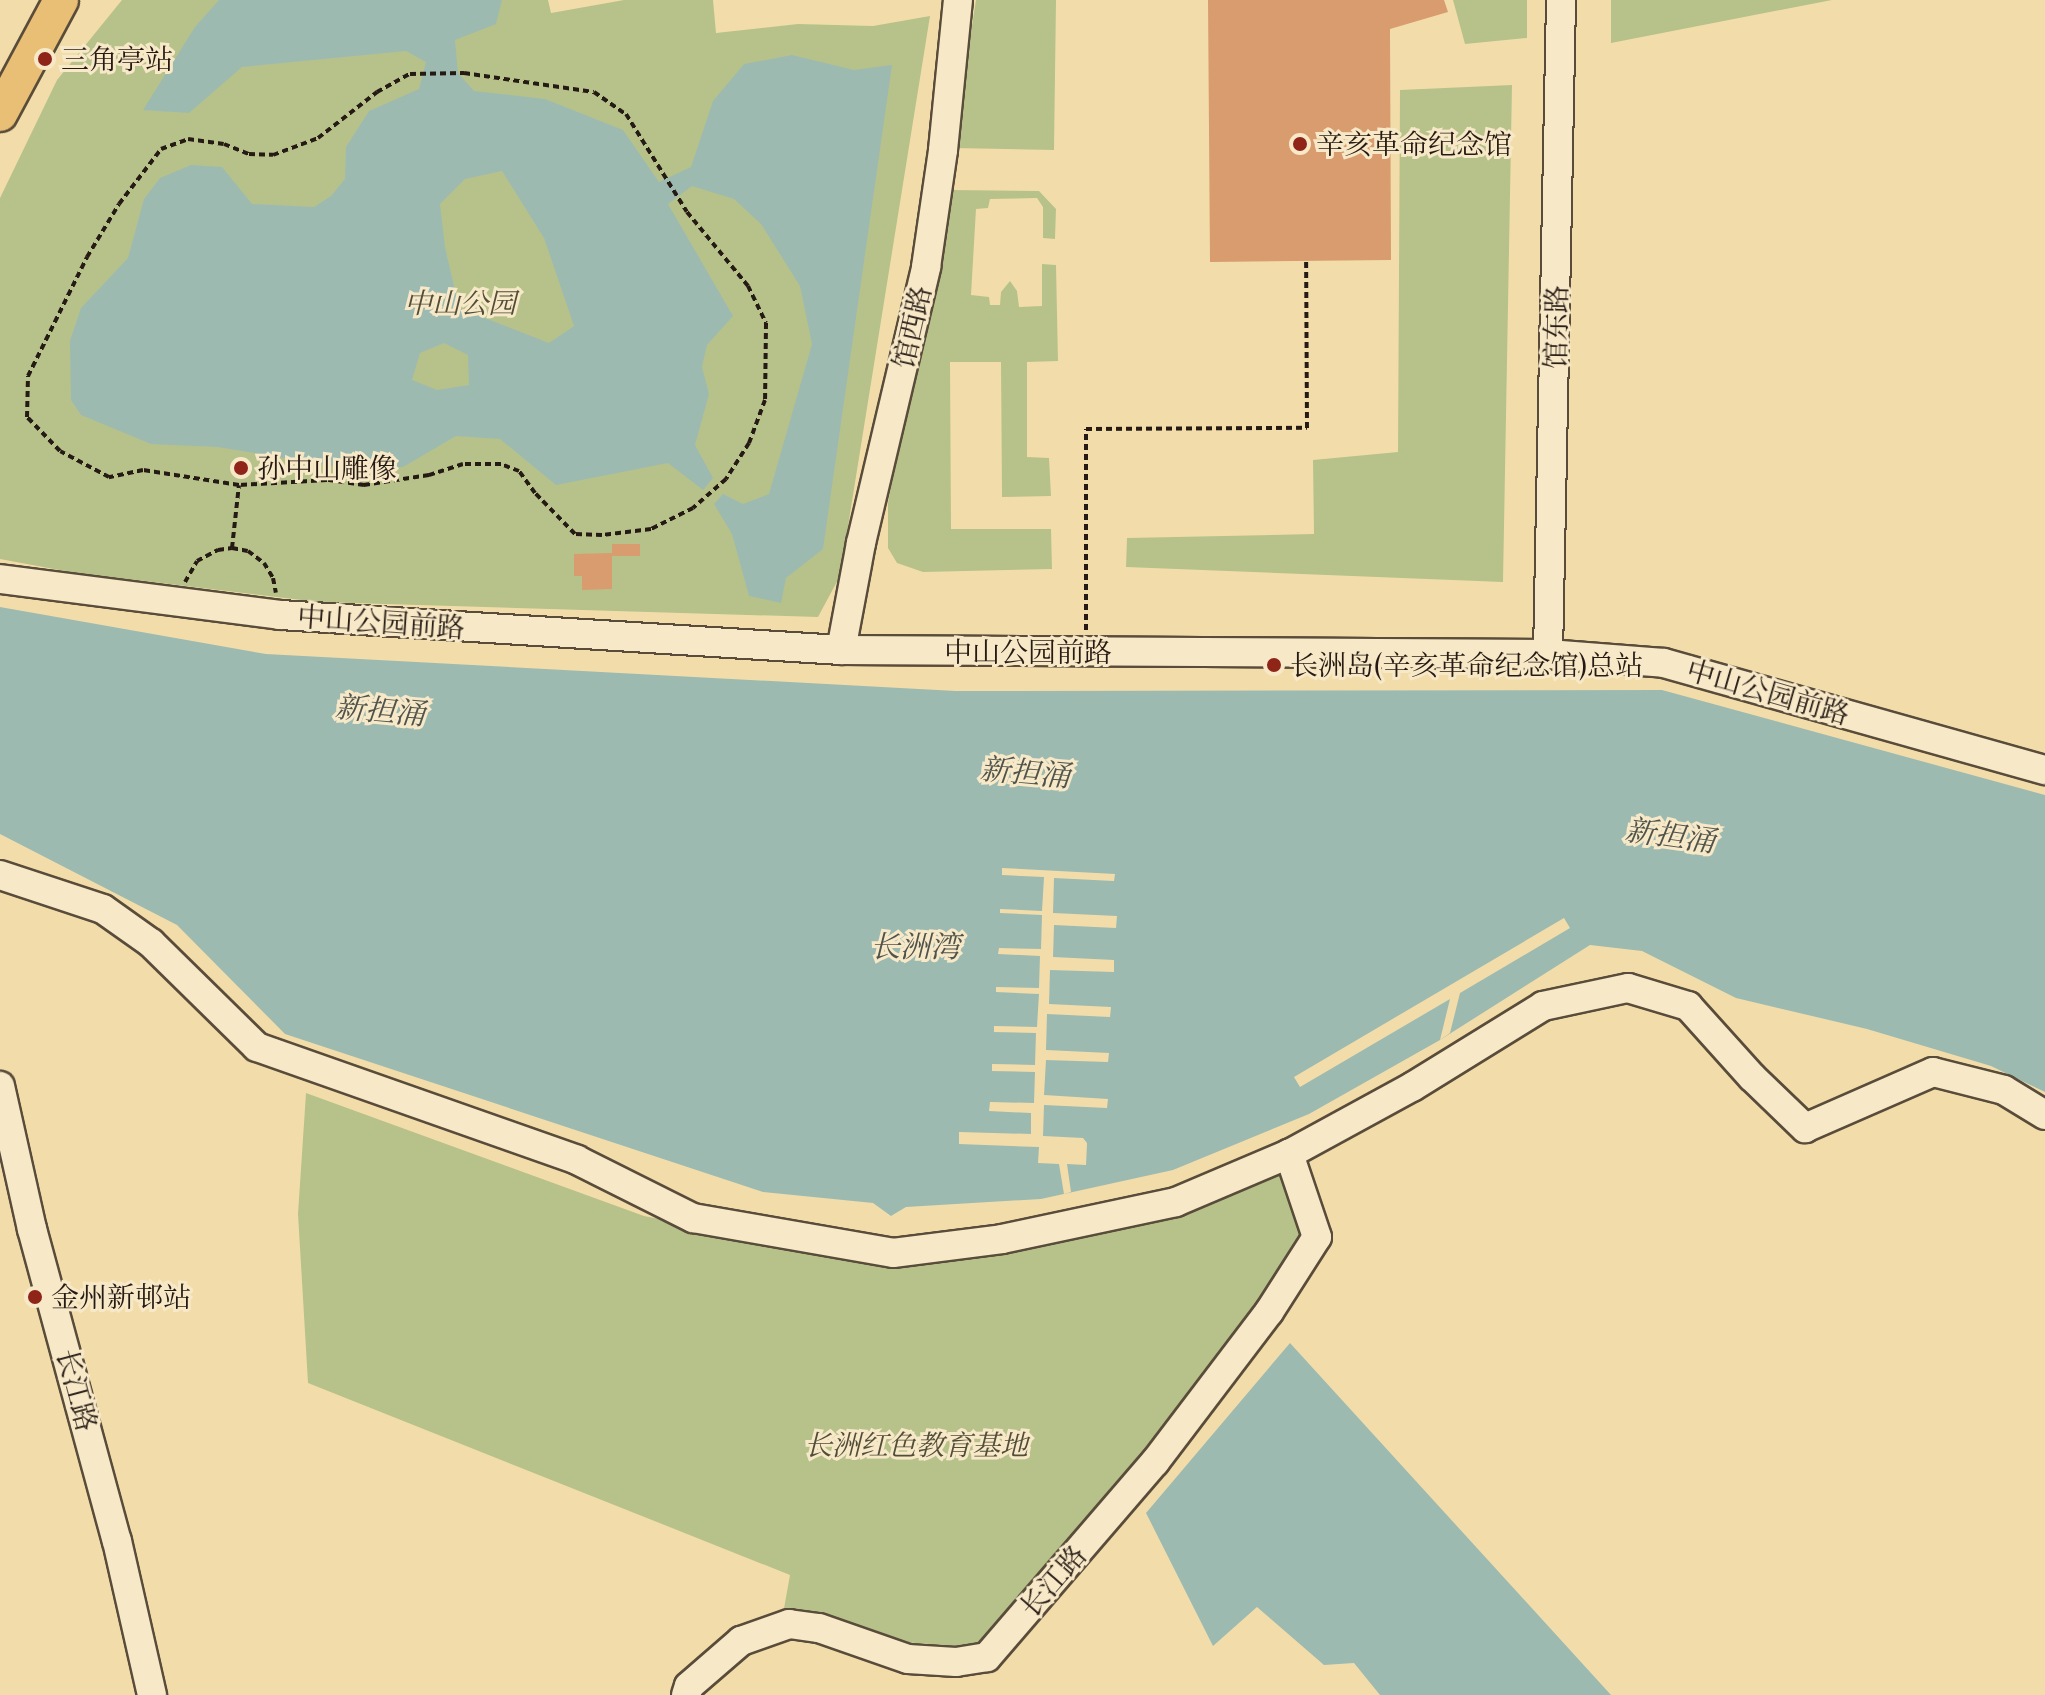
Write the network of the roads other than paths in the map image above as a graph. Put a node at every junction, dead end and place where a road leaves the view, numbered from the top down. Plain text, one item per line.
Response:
1 (61, 0) edge
2 (958, 0) edge
3 (1561, 0) edge
4 (0, 114) edge
5 (0, 579) edge
6 (841, 650) junction
7 (1548, 654) junction
8 (2045, 770) edge
9 (0, 875) edge
10 (0, 1086) edge
11 (2045, 1115) edge
12 (1289, 1154) junction
13 (152, 1695) edge
14 (686, 1695) edge

1 - 4 main road
2 - 6 street, 馆西路
3 - 7 street, 馆东路
5 - 6 street, 中山公园前路
6 - 7 street, 中山公园前路
7 - 8 street, 中山公园前路
9 - 12 street
10 - 13 street, 长江路
11 - 12 street
12 - 14 street, 长江路

